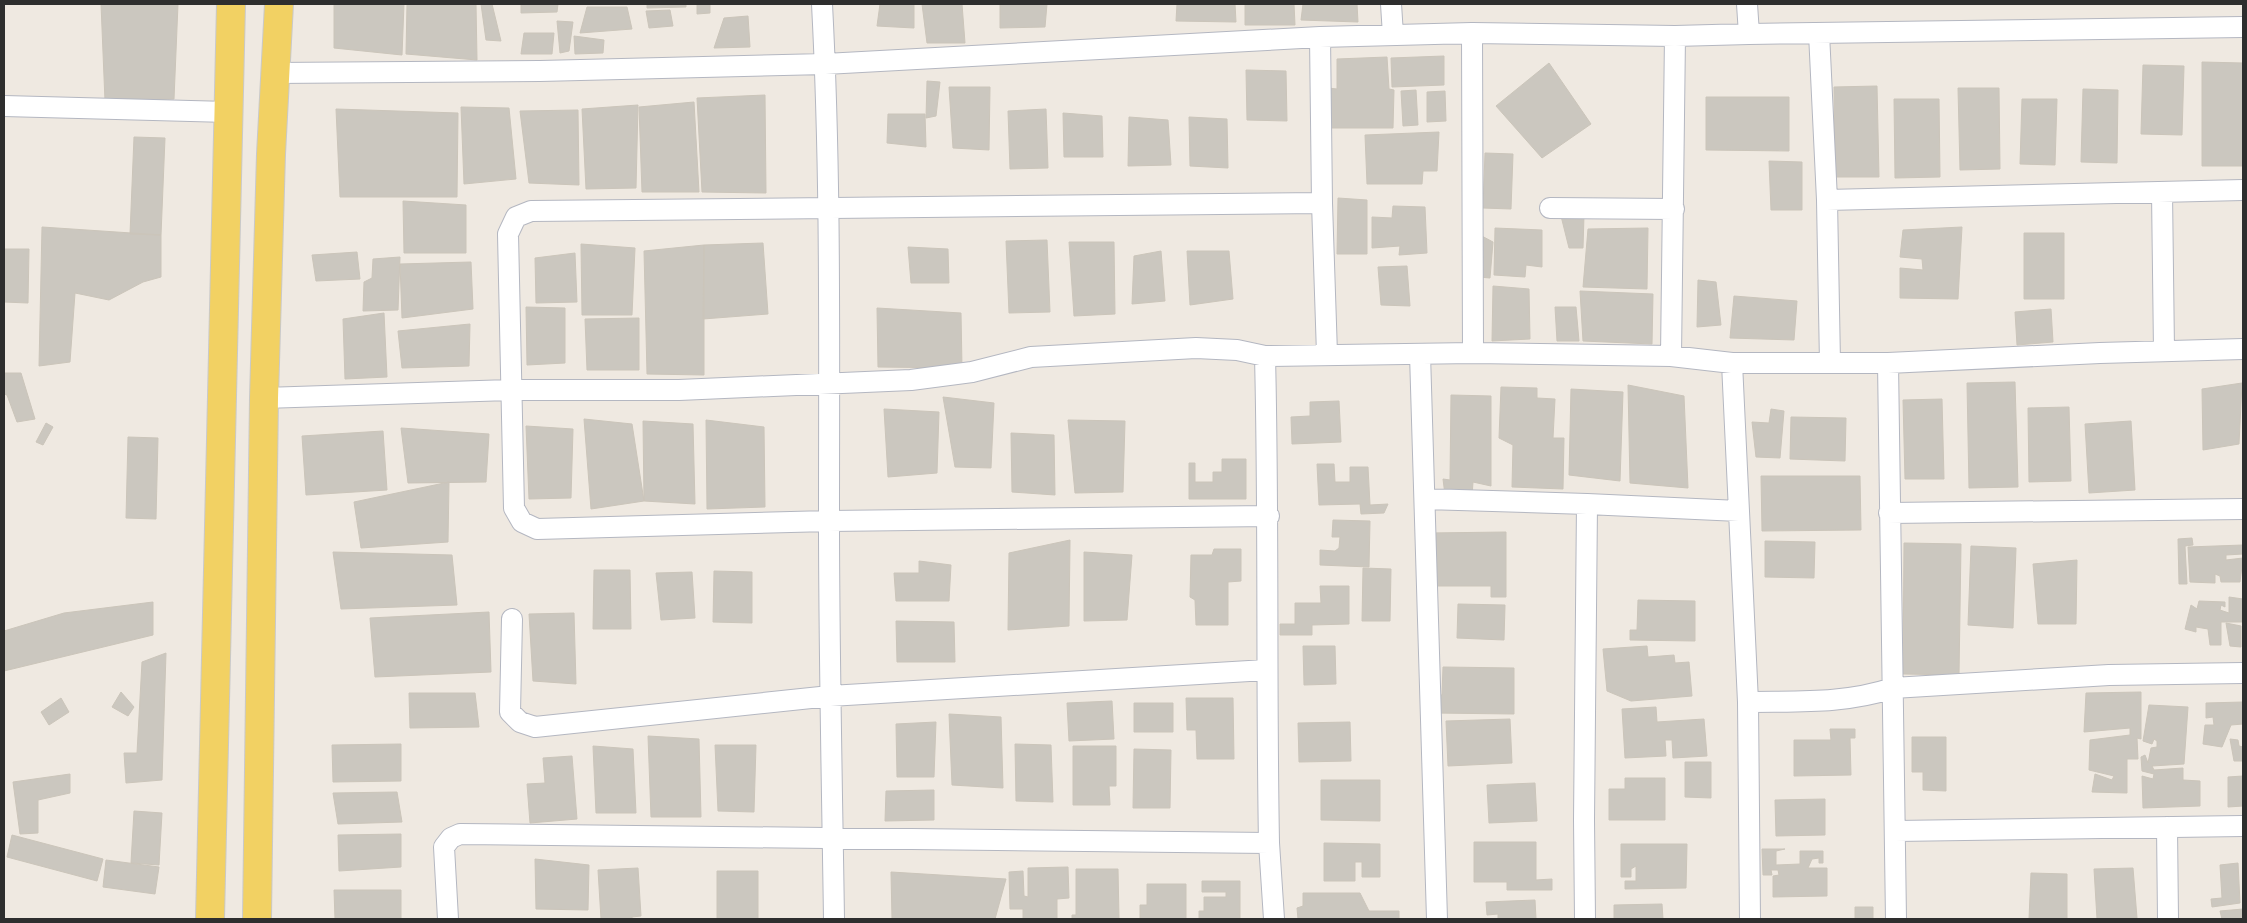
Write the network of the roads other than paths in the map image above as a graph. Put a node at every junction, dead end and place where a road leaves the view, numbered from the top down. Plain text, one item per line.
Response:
1 (231, 4) edge
2 (279, 4) edge
3 (822, 4) edge
4 (1390, 4) edge
5 (1747, 4) edge
6 (2243, 27) edge
7 (1472, 33) junction
8 (1819, 33) junction
9 (1749, 34) junction
10 (1393, 35) junction
11 (1675, 36) junction
12 (1320, 38) junction
13 (825, 64) junction
14 (274, 73) junction
15 (4, 106) edge
16 (228, 112) junction
17 (2243, 190) edge
18 (2162, 192) junction
19 (1827, 200) junction
20 (1322, 203) junction
21 (827, 207) junction
22 (1550, 208) dead end
23 (1674, 209) junction
24 (2243, 349) edge
25 (2164, 351) junction
26 (1473, 353) junction
27 (1327, 354) junction
28 (1420, 354) junction
29 (1265, 356) junction
30 (1671, 356) junction
31 (1732, 363) junction
32 (1830, 363) junction
33 (1888, 364) junction
34 (829, 383) junction
35 (512, 390) junction
36 (264, 398) junction
37 (1425, 499) junction
38 (1587, 504) junction
39 (2243, 509) edge
40 (1739, 511) junction
41 (1889, 513) junction
42 (1269, 516) junction
43 (829, 521) junction
44 (512, 619) dead end
45 (1266, 670) junction
46 (2243, 672) edge
47 (1893, 688) junction
48 (830, 696) junction
49 (1748, 702) junction
50 (2243, 826) edge
51 (2167, 827) junction
52 (1896, 831) junction
53 (833, 837) junction
54 (1269, 843) junction
55 (210, 919) edge
56 (257, 919) edge
57 (448, 919) edge
58 (834, 919) edge
59 (1274, 919) edge
60 (1437, 919) edge
61 (1585, 919) edge
62 (1750, 919) edge
63 (1896, 919) edge
64 (2168, 919) edge

1 - 16 main road
2 - 14 main road
3 - 13 street
4 - 10 street
5 - 9 street
6 - 8 street
7 - 10 street
7 - 11 street
7 - 26 street
8 - 9 street
8 - 19 street
9 - 11 street
10 - 12 street
11 - 23 street
12 - 13 street
12 - 20 street
13 - 14 street
13 - 21 street
14 - 36 main road
15 - 16 street
16 - 55 main road
17 - 18 street
18 - 19 street
18 - 25 street
19 - 32 street
20 - 21 street
20 - 27 street
21 - 34 street
21 - 35 street
22 - 23 street
23 - 30 street
24 - 25 street
25 - 33 street
26 - 28 street
26 - 30 street
27 - 28 street
27 - 29 street
28 - 37 street
29 - 34 street
29 - 42 street
30 - 31 street
31 - 32 street
31 - 40 street
32 - 33 street
33 - 41 street
34 - 35 street
34 - 43 street
35 - 36 street
35 - 43 street
36 - 56 main road
37 - 38 street
37 - 60 street
38 - 40 street
38 - 61 street
39 - 41 street
40 - 49 street
41 - 47 street
42 - 43 street
42 - 45 street
43 - 48 street
44 - 48 street
45 - 48 street
45 - 54 street
46 - 47 street
47 - 49 street
47 - 52 street
48 - 53 street
49 - 62 street
50 - 51 street
51 - 52 street
51 - 64 street
52 - 63 street
53 - 54 street
53 - 57 street
53 - 58 street
54 - 59 street

